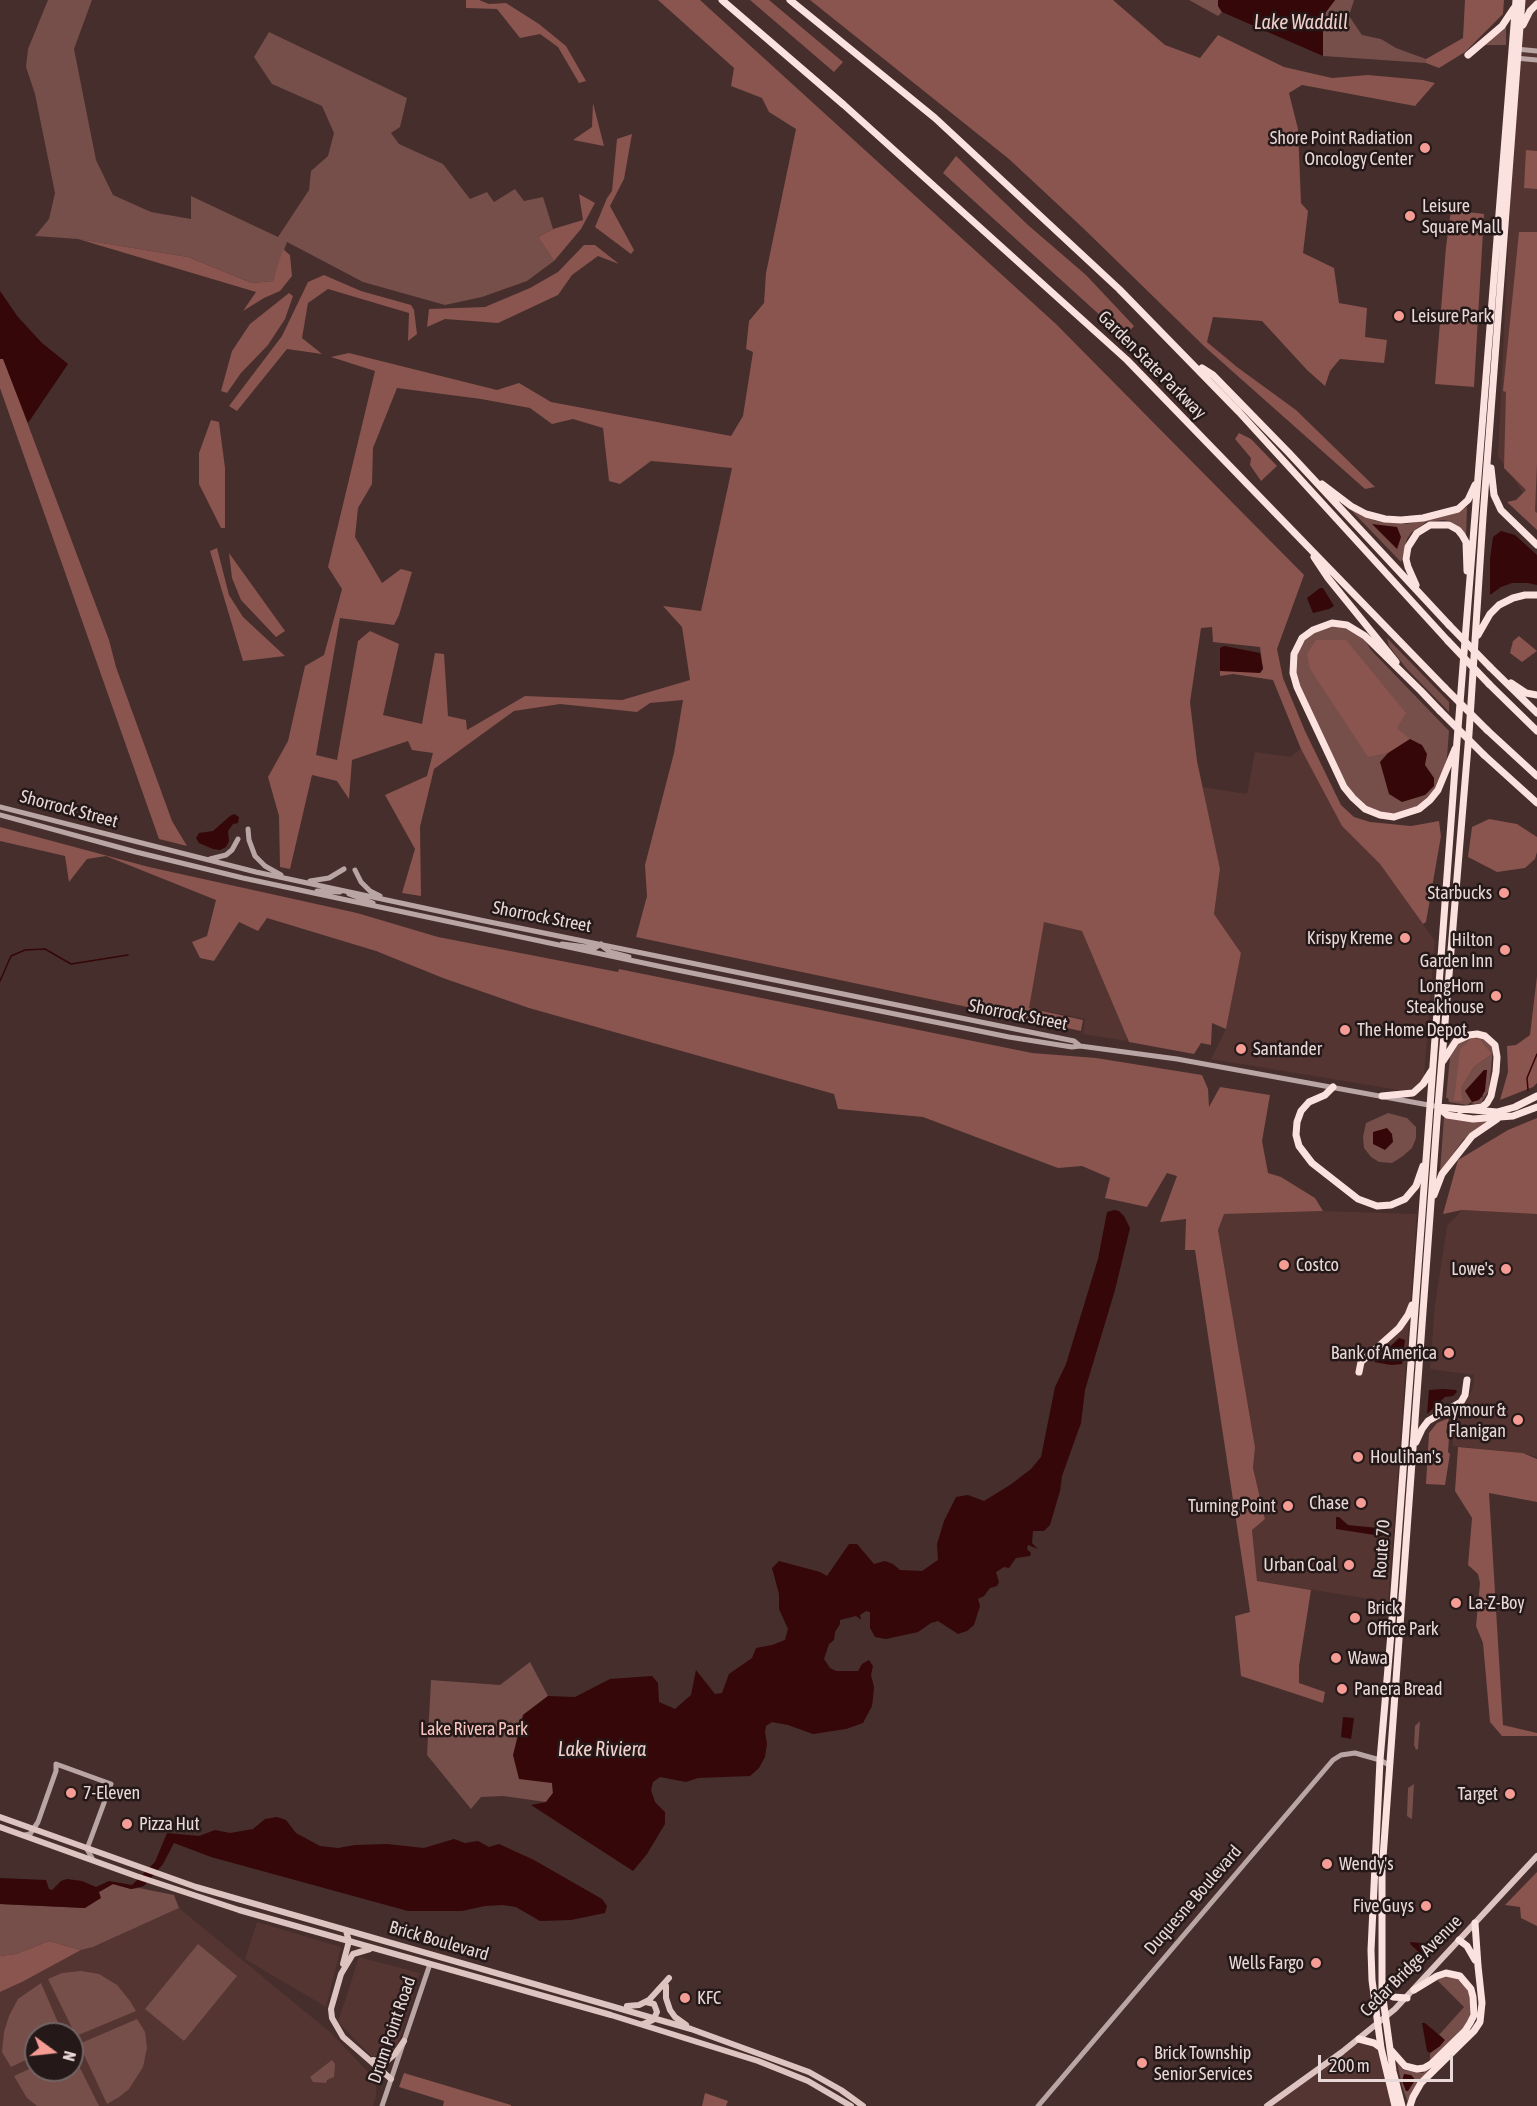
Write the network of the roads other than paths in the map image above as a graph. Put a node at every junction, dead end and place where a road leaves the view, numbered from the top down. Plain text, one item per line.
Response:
1 (722, 0) edge
2 (790, 0) edge
3 (1522, 0) edge
4 (1515, 3) edge
5 (1537, 4) edge
6 (1520, 30) junction
7 (1515, 49) junction
8 (1537, 51) edge
9 (1468, 55) dead end
10 (1515, 58) junction
11 (1537, 60) edge
12 (1191, 361) junction
13 (1489, 452) junction
14 (1478, 474) junction
15 (1318, 483) junction
16 (1303, 540) junction
17 (1537, 545) edge
18 (1470, 578) junction
19 (1420, 593) junction
20 (1537, 595) edge
21 (1476, 640) junction
22 (1501, 678) junction
23 (1422, 692) junction
24 (1537, 695) edge
25 (1537, 713) edge
26 (1537, 731) edge
27 (1457, 741) junction
28 (1537, 776) edge
29 (1537, 803) edge
30 (0, 807) edge
31 (0, 815) edge
32 (248, 829) dead end
33 (238, 839) dead end
34 (204, 859) junction
35 (344, 869) dead end
36 (355, 870) dead end
37 (288, 878) junction
38 (306, 882) junction
39 (300, 890) junction
40 (345, 891) junction
41 (387, 900) junction
42 (394, 910) junction
43 (544, 943) junction
44 (601, 945) junction
45 (654, 965) junction
46 (1080, 1046) junction
47 (1442, 1063) junction
48 (1433, 1068) junction
49 (1333, 1087) junction
50 (1382, 1096) junction
51 (1537, 1096) edge
52 (1430, 1104) junction
53 (1438, 1107) junction
54 (1537, 1107) edge
55 (1460, 1110) junction
56 (1497, 1119) junction
57 (1427, 1152) junction
58 (1430, 1218) junction
59 (1415, 1297) junction
60 (1359, 1372) dead end
61 (1467, 1380) dead end
62 (1413, 1450) junction
63 (1380, 1760) junction
64 (1389, 1765) junction
65 (0, 1817) edge
66 (0, 1827) edge
67 (34, 1829) junction
68 (23, 1835) junction
69 (87, 1849) junction
70 (1537, 1856) edge
71 (94, 1862) junction
72 (1475, 1923) junction
73 (346, 1931) junction
74 (1459, 1940) junction
75 (349, 1941) junction
76 (374, 1948) junction
77 (444, 1959) junction
78 (430, 1964) junction
79 (1478, 1965) junction
80 (341, 1974) junction
81 (669, 1978) dead end
82 (666, 1986) dead end
83 (1414, 1990) junction
84 (1382, 1991) junction
85 (1407, 1998) junction
86 (646, 2002) junction
87 (618, 2006) junction
88 (655, 2017) junction
89 (1385, 2017) junction
90 (1378, 2023) junction
91 (643, 2024) junction
92 (691, 2028) junction
93 (1359, 2039) junction
94 (404, 2041) junction
95 (1385, 2048) junction
96 (366, 2057) junction
97 (391, 2079) junction
98 (382, 2106) edge
99 (851, 2106) edge
100 (863, 2106) edge
101 (1038, 2106) edge
102 (1267, 2106) edge
103 (1395, 2106) edge
104 (1402, 2106) edge
105 (1410, 2106) edge

1 - 16 highway, Garden State Parkway
2 - 12 highway, Garden State Parkway
3 - 6 highway
4 - 7 highway
4 - 9 highway
5 - 6 highway
6 - 7 highway
7 - 8 main road
7 - 10 highway
10 - 11 main road
10 - 13 highway
10 - 14 highway
12 - 15 highway
12 - 26 highway, Garden State Parkway, bridge
13 - 17 highway
13 - 21 highway
14 - 15 highway
14 - 18 highway
15 - 19 highway
16 - 23 highway
16 - 28 highway, Garden State Parkway, bridge
18 - 19 highway
18 - 27 highway
19 - 22 highway, bridge
20 - 21 highway
21 - 47 highway
22 - 24 highway
22 - 25 highway
23 - 27 highway
23 - 29 highway, bridge
27 - 48 highway
30 - 34 main road, Shorrock Street
31 - 39 main road, Shorrock Street
32 - 37 main road
33 - 34 main road
34 - 37 main road, Shorrock Street
35 - 38 main road
36 - 41 main road
37 - 38 main road, Shorrock Street
38 - 40 main road, Shorrock Street
39 - 40 main road
39 - 42 main road, Shorrock Street
40 - 41 main road, Shorrock Street
40 - 42 main road
41 - 44 main road, Shorrock Street
42 - 43 main road, Shorrock Street
43 - 44 main road
43 - 45 main road, Shorrock Street
44 - 45 main road
44 - 46 main road, Shorrock Street
45 - 46 main road, Shorrock Street
46 - 49 main road, Shorrock Street
47 - 53 highway
47 - 55 highway
48 - 50 highway
48 - 52 highway
49 - 50 main road, Shorrock Street
49 - 57 highway
50 - 52 main road, Shorrock Street
51 - 55 highway
52 - 53 main road, Shorrock Street
52 - 57 highway
53 - 55 highway
53 - 56 highway
53 - 58 highway
54 - 56 highway
56 - 58 highway
57 - 59 highway, Route 70
58 - 62 highway, Route 70
59 - 60 highway
59 - 63 highway, Route 70
61 - 62 highway
62 - 64 highway, Route 70
63 - 64 main road, Duquesne Boulevard
63 - 90 highway, Route 70
63 - 101 main road, Duquesne Boulevard
64 - 84 highway, Route 70
65 - 67 main road, Brick Boulevard
66 - 68 main road, Brick Boulevard
67 - 68 main road
67 - 69 main road, Brick Boulevard
67 - 69 main road
68 - 71 main road, Brick Boulevard
69 - 71 main road
69 - 73 main road, Brick Boulevard
70 - 72 main road, Cedar Bridge Avenue
71 - 75 main road, Brick Boulevard
72 - 74 main road, Cedar Bridge Avenue
72 - 79 highway
73 - 75 main road
73 - 77 main road, Brick Boulevard
74 - 79 highway
74 - 83 main road, Cedar Bridge Avenue
75 - 76 main road, Brick Boulevard
75 - 80 main road
76 - 78 main road, Brick Boulevard
76 - 80 main road
77 - 78 main road
77 - 87 main road, Brick Boulevard
78 - 91 main road, Brick Boulevard
78 - 94 main road, Drum Point Road
79 - 105 highway
80 - 96 main road
81 - 86 main road
82 - 92 main road
83 - 85 main road, Cedar Bridge Avenue
83 - 95 highway
84 - 85 highway
84 - 89 highway, Route 70
85 - 89 main road, Cedar Bridge Avenue
86 - 87 main road
86 - 88 main road
87 - 88 main road, Brick Boulevard
88 - 91 main road
88 - 92 main road, Brick Boulevard
89 - 90 main road, Cedar Bridge Avenue
89 - 95 highway
90 - 93 main road, Cedar Bridge Avenue
90 - 95 highway, Route 70
91 - 99 main road, Brick Boulevard
92 - 100 main road, Brick Boulevard
93 - 95 highway
93 - 102 main road, Cedar Bridge Avenue
94 - 96 main road
94 - 97 main road, Drum Point Road
95 - 103 highway
95 - 104 highway
96 - 97 main road
97 - 98 main road, Drum Point Road

